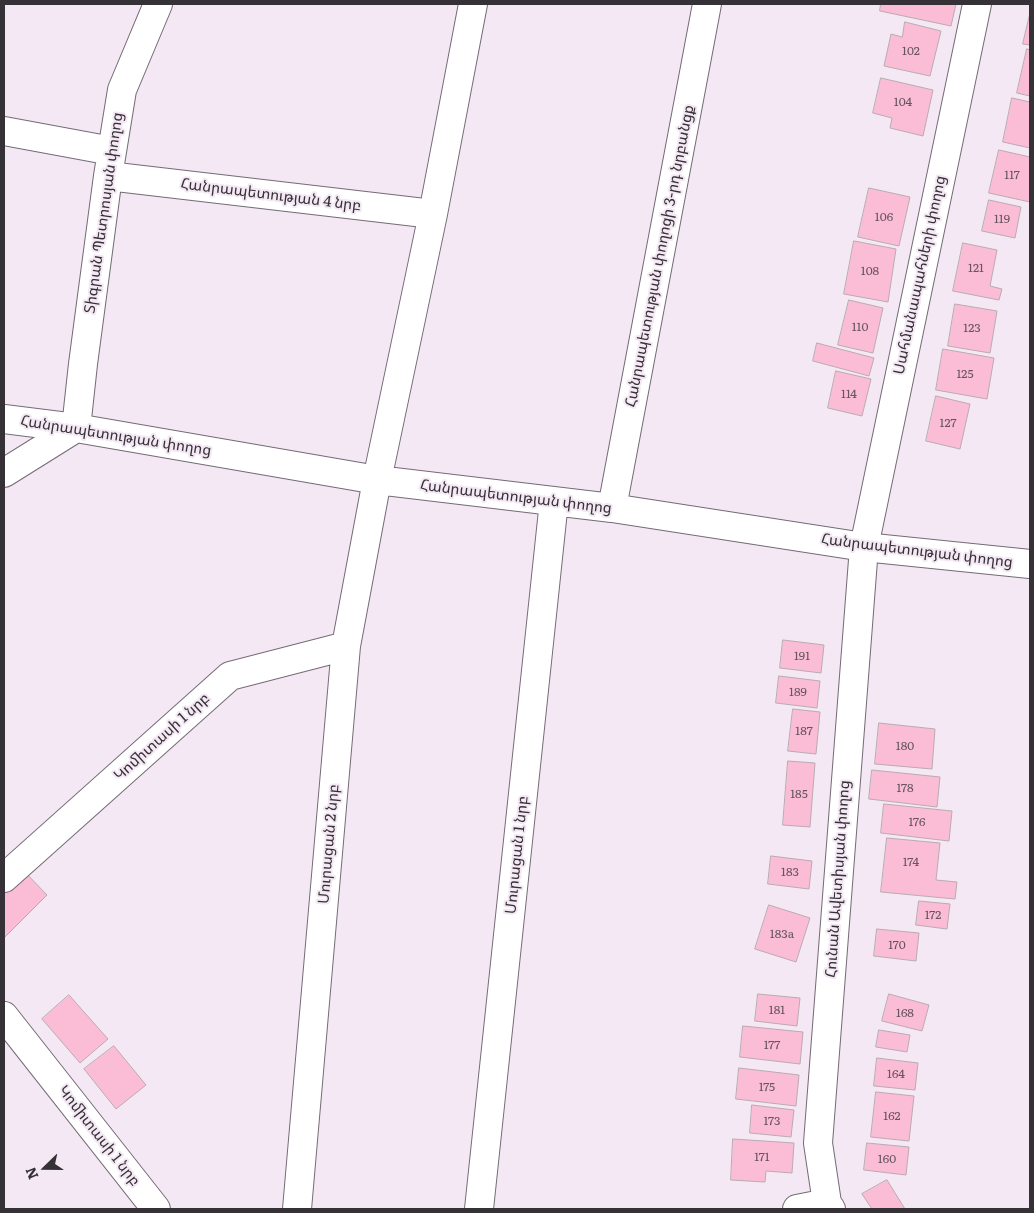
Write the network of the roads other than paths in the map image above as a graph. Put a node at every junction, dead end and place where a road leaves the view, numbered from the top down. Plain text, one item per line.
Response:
1 (158, 4) edge
2 (473, 4) edge
3 (707, 4) edge
4 (977, 4) edge
5 (4, 131) edge
6 (110, 164) junction
7 (433, 214) junction
8 (4, 419) edge
9 (76, 428) junction
10 (4, 473) edge
11 (377, 480) junction
12 (554, 501) junction
13 (612, 508) junction
14 (864, 546) junction
15 (1030, 564) edge
16 (346, 646) junction
17 (4, 878) edge
18 (4, 1016) edge
19 (829, 1206) edge
20 (156, 1209) edge
21 (297, 1209) edge
22 (480, 1209) edge
23 (798, 1209) edge

1 - 6 street, Տիգրան Պետրոսյան փողոց
2 - 7 street
3 - 13 street, Հանրապետության փողոցի 3-րդ նրբանցք
4 - 14 street, Սահմանապահների փողոց
5 - 6 street, Հանրապետության 4 նրբ
6 - 7 street, Հանրապետության 4 նրբ
6 - 9 street, Տիգրան Պետրոսյան փողոց
7 - 11 street
8 - 9 street, Հանրապետության փողոց
9 - 10 street
9 - 11 street, Հանրապետության փողոց
11 - 12 street, Հանրապետության փողոց
11 - 16 street, Մուրացան 2 նրբ
12 - 13 street, Հանրապետության փողոց
12 - 22 street, Մուրացան 1 նրբ
13 - 14 street, Հանրապետության փողոց
14 - 15 street, Հանրապետության փողոց
14 - 19 street, Հունան Ավետիսյան փողոց
16 - 17 street, Կոմիտասի 1 նրբ
16 - 21 street, Մուրացան 2 նրբ
18 - 20 street, Կոմիտասի 1 նրբ
19 - 23 street

